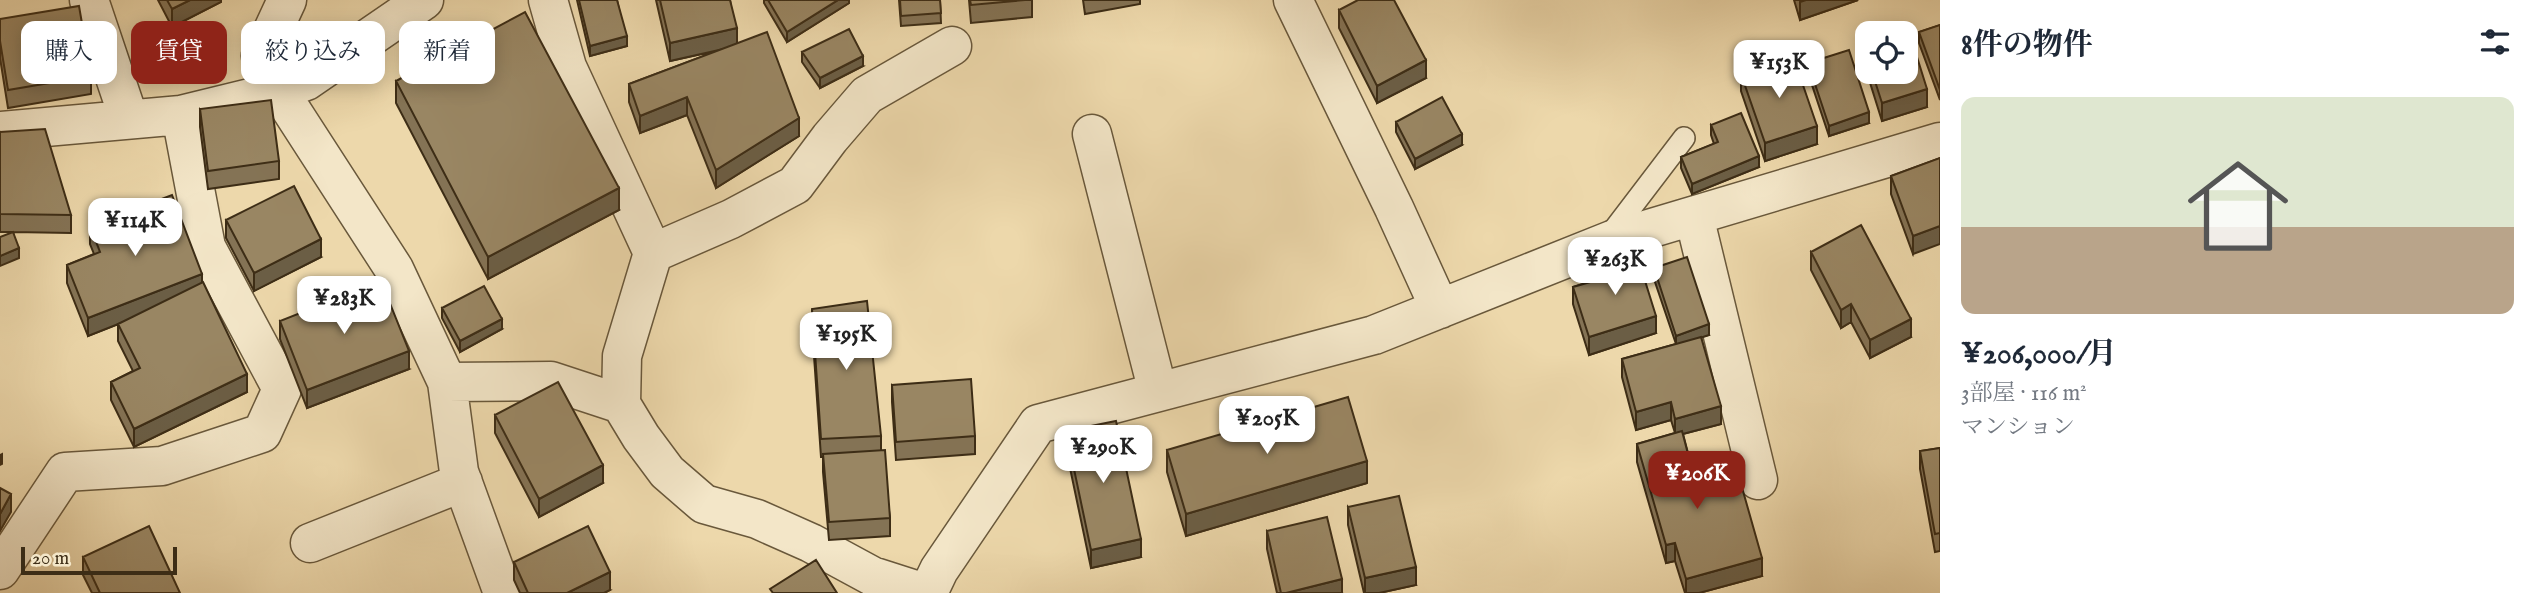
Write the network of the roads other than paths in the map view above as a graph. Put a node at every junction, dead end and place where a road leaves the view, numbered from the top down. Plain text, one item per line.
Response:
1 (89, 0) edge
2 (288, 0) edge
3 (424, 0) edge
4 (548, 0) edge
5 (1293, 0) edge
6 (952, 46) dead end
7 (279, 91) junction
8 (181, 115) junction
9 (129, 119) junction
10 (0, 131) edge
11 (1092, 134) dead end
12 (1684, 138) dead end
13 (1940, 142) edge
14 (1694, 216) junction
15 (1604, 243) junction
16 (653, 253) junction
17 (1440, 309) junction
18 (447, 382) junction
19 (1158, 392) junction
20 (621, 404) junction
21 (1758, 480) dead end
22 (463, 482) junction
23 (310, 543) dead end
24 (0, 570) edge
25 (503, 593) edge
26 (926, 593) edge

1 - 9 street
2 - 7 street
3 - 7 street
4 - 16 street
5 - 17 street
6 - 16 street
7 - 8 street
7 - 18 street
8 - 9 street
8 - 24 street
9 - 10 street
11 - 19 street
12 - 15 lane
13 - 14 street
14 - 15 street
14 - 21 street
15 - 17 street
16 - 20 street
17 - 19 street
18 - 20 street
18 - 22 street
19 - 26 street
20 - 26 street
22 - 23 street
22 - 25 street

